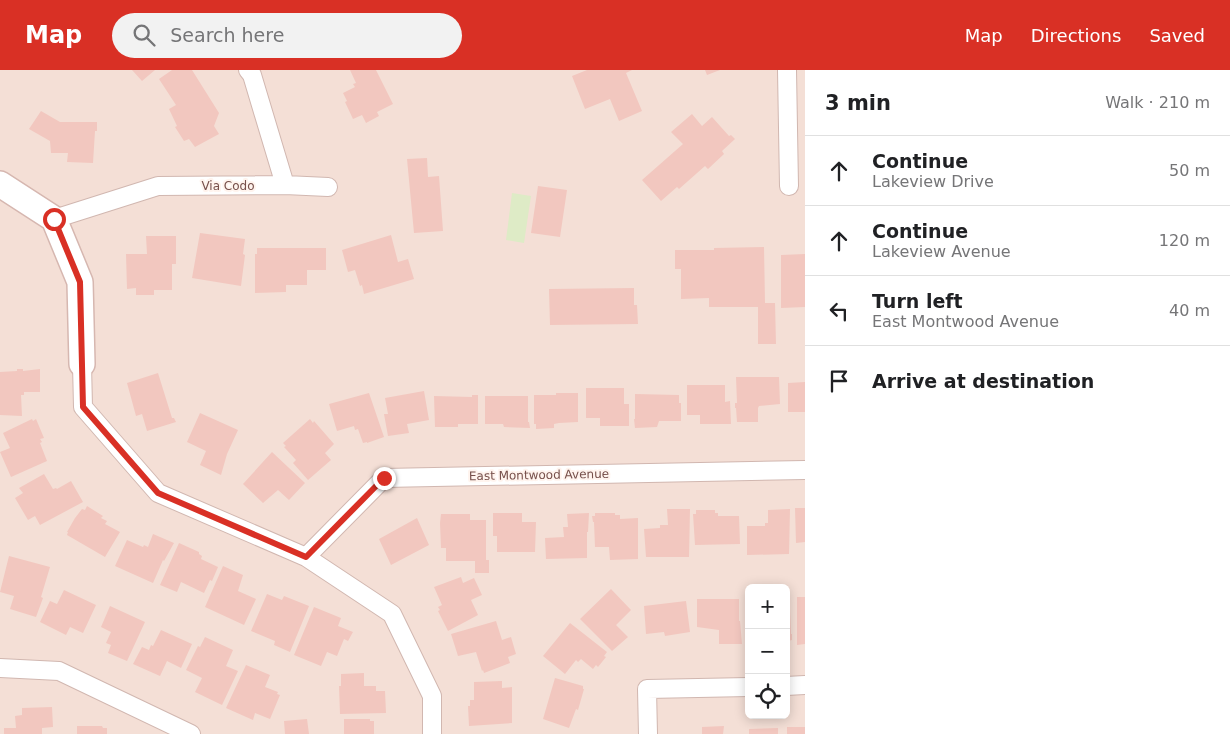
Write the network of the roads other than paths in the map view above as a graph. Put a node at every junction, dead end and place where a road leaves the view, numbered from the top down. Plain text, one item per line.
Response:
1 (248, 70) edge
2 (787, 70) edge
3 (0, 184) edge
4 (285, 185) junction
5 (789, 186) dead end
6 (328, 187) dead end
7 (54, 219) junction
8 (82, 364) joint
9 (805, 470) edge
10 (306, 557) junction
11 (0, 668) edge
12 (805, 685) edge
13 (790, 686) edge
14 (745, 687) edge
15 (191, 734) edge
16 (432, 734) edge
17 (648, 734) edge

1 - 4 street
2 - 5 street
3 - 7 street
4 - 6 street, Via Codo
4 - 7 street, Via Codo
7 - 8 street
8 - 10 street
9 - 10 street, East Montwood Avenue
10 - 16 street
11 - 15 street
12 - 13 street
14 - 17 street

